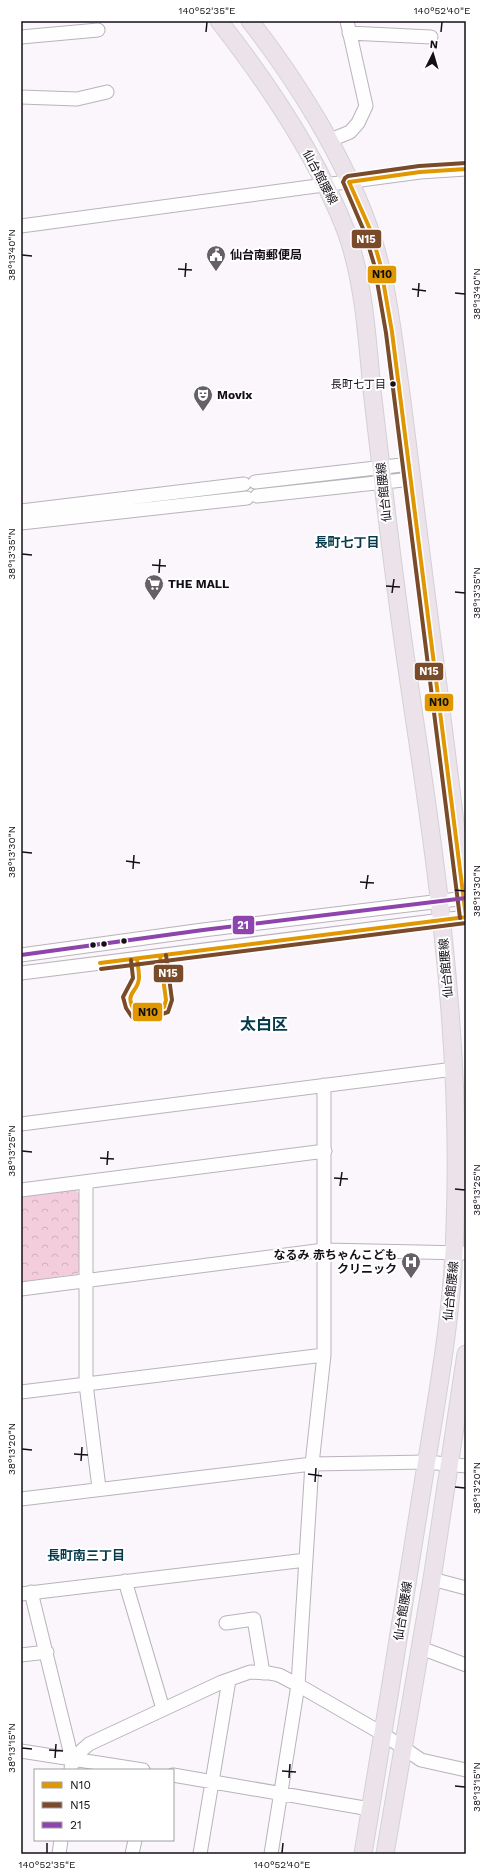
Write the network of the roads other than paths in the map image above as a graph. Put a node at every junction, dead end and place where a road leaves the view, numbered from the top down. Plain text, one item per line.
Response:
1 (219, 21) edge
2 (250, 21) edge
3 (348, 27) edge
4 (98, 30) dead end
5 (21, 37) edge
6 (431, 37) dead end
7 (108, 92) dead end
8 (21, 97) edge
9 (328, 141) junction
10 (466, 169) edge
11 (349, 182) junction
12 (325, 185) junction
13 (21, 226) edge
14 (411, 471) junction
15 (382, 474) junction
16 (21, 511) edge
17 (21, 523) edge
18 (465, 898) edge
19 (439, 901) junction
20 (466, 917) edge
21 (442, 921) junction
22 (21, 954) edge
23 (21, 973) edge
24 (454, 1069) junction
25 (324, 1085) junction
26 (21, 1124) edge
27 (325, 1151) junction
28 (86, 1182) junction
29 (21, 1190) edge
30 (324, 1250) junction
31 (460, 1253) edge
32 (86, 1280) junction
33 (21, 1289) edge
34 (466, 1354) edge
35 (324, 1355) junction
36 (86, 1384) junction
37 (21, 1392) edge
38 (427, 1462) junction
39 (312, 1464) junction
40 (458, 1464) edge
41 (98, 1488) junction
42 (21, 1499) edge
43 (306, 1560) junction
44 (432, 1579) junction
45 (125, 1582) junction
46 (466, 1588) edge
47 (26, 1593) edge
48 (226, 1623) dead end
49 (419, 1650) junction
50 (47, 1652) junction
51 (21, 1655) edge
52 (466, 1665) edge
53 (264, 1673) junction
54 (230, 1680) junction
55 (298, 1685) junction
56 (163, 1709) junction
57 (383, 1734) junction
58 (402, 1746) junction
59 (21, 1751) edge
60 (72, 1764) edge
61 (131, 1769) edge
62 (466, 1770) edge
63 (174, 1775) edge
64 (213, 1781) junction
65 (281, 1793) junction
66 (370, 1809) junction
67 (61, 1841) edge
68 (135, 1841) edge
69 (58, 1854) edge
70 (132, 1854) edge
71 (200, 1854) edge
72 (271, 1854) edge
73 (363, 1854) edge
74 (385, 1854) edge

1 - 12 main road, 仙台館腰線
2 - 9 main road, 仙台館腰線
3 - 6 street
3 - 9 street
4 - 5 street
7 - 8 street
9 - 11 main road, 仙台館腰線
10 - 11 street
11 - 12 street
11 - 14 main road, 仙台館腰線
12 - 13 street
12 - 15 main road, 仙台館腰線
14 - 15 street
14 - 18 main road, 仙台館腰線
15 - 16 street
15 - 17 street
15 - 19 main road, 仙台館腰線
18 - 19 street
18 - 20 main road, 仙台館腰線
19 - 21 main road, 仙台館腰線
19 - 22 street
20 - 21 street
21 - 23 street
21 - 24 main road, 仙台館腰線
24 - 25 street
24 - 31 main road, 仙台館腰線
25 - 26 street
25 - 27 street
27 - 28 street
27 - 30 street
28 - 29 street
28 - 32 street
30 - 31 street
30 - 32 street
30 - 35 street
31 - 38 main road, 仙台館腰線
32 - 33 street
32 - 36 street
34 - 40 main road, 仙台館腰線
35 - 36 street
35 - 39 street
36 - 37 street
36 - 41 street
38 - 39 street
38 - 40 street
38 - 57 main road, 仙台館腰線
39 - 41 street
39 - 43 street
40 - 44 main road, 仙台館腰線
41 - 42 street
43 - 45 street
43 - 55 street
44 - 46 street
44 - 49 main road, 仙台館腰線
45 - 47 street
45 - 56 street
47 - 50 street
48 - 53 street
49 - 52 street
49 - 58 main road, 仙台館腰線
50 - 51 street
50 - 60 street
53 - 54 street
53 - 55 street
54 - 56 street
54 - 64 street
55 - 57 street
55 - 65 street
56 - 60 street
57 - 58 street
57 - 66 main road, 仙台館腰線
58 - 62 street
58 - 74 main road, 仙台館腰線
59 - 60 street
60 - 61 street
63 - 64 street
64 - 65 street
64 - 71 street
65 - 66 street
65 - 72 street
66 - 73 main road, 仙台館腰線
67 - 69 street
68 - 70 street

